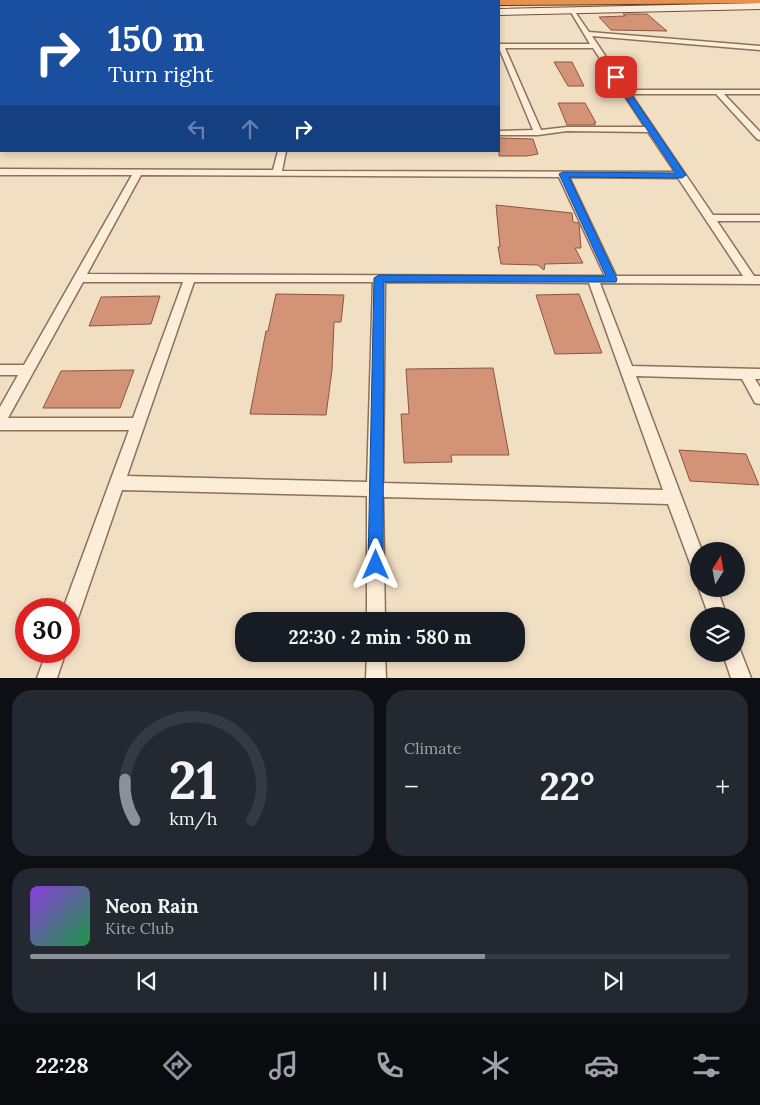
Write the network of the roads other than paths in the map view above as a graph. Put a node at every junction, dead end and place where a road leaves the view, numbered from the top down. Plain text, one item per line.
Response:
1 (760, 0) edge
2 (500, 4) edge
3 (760, 6) edge
4 (572, 10) junction
5 (500, 12) edge
6 (588, 34) junction
7 (500, 46) edge
8 (595, 46) junction
9 (760, 48) edge
10 (626, 92) junction
11 (718, 92) junction
12 (760, 92) edge
13 (651, 130) junction
14 (500, 133) edge
15 (538, 133) junction
16 (760, 137) edge
17 (282, 152) edge
18 (0, 172) edge
19 (138, 172) junction
20 (277, 173) junction
21 (563, 174) junction
22 (682, 175) junction
23 (710, 218) junction
24 (760, 218) edge
25 (79, 278) junction
26 (190, 278) junction
27 (379, 278) junction
28 (593, 279) junction
29 (612, 279) junction
30 (755, 280) edge
31 (0, 370) edge
32 (27, 370) junction
33 (627, 372) junction
34 (746, 374) junction
35 (760, 374) edge
36 (760, 399) edge
37 (0, 422) edge
38 (138, 424) junction
39 (117, 483) junction
40 (375, 490) junction
41 (674, 497) junction
42 (691, 542) edge
43 (76, 598) edge
44 (376, 612) edge
45 (376, 662) edge
46 (735, 662) edge
47 (53, 663) edge
48 (47, 678) edge
49 (376, 678) edge
50 (740, 678) edge

1 - 2 highway
3 - 4 street
4 - 5 street
4 - 6 street
6 - 8 street
6 - 9 street
7 - 8 street
7 - 15 street
8 - 10 street
10 - 11 street
10 - 13 street
11 - 12 street
11 - 16 street
13 - 15 street
13 - 22 street
14 - 15 street
17 - 20 street
18 - 19 street
19 - 20 street
19 - 25 street
20 - 21 street
21 - 22 street
21 - 29 street
22 - 23 street
23 - 24 street
23 - 30 street
25 - 26 street
25 - 32 street
26 - 27 street
26 - 38 street
27 - 28 street
27 - 40 street
28 - 29 street
28 - 33 street
29 - 30 street
31 - 32 street
32 - 37 street
33 - 34 street
33 - 41 street
34 - 35 street
34 - 36 street
37 - 38 street
38 - 39 street
39 - 40 street
39 - 43 street
40 - 41 street
40 - 44 street
41 - 42 street
45 - 49 street
46 - 50 street
47 - 48 street

